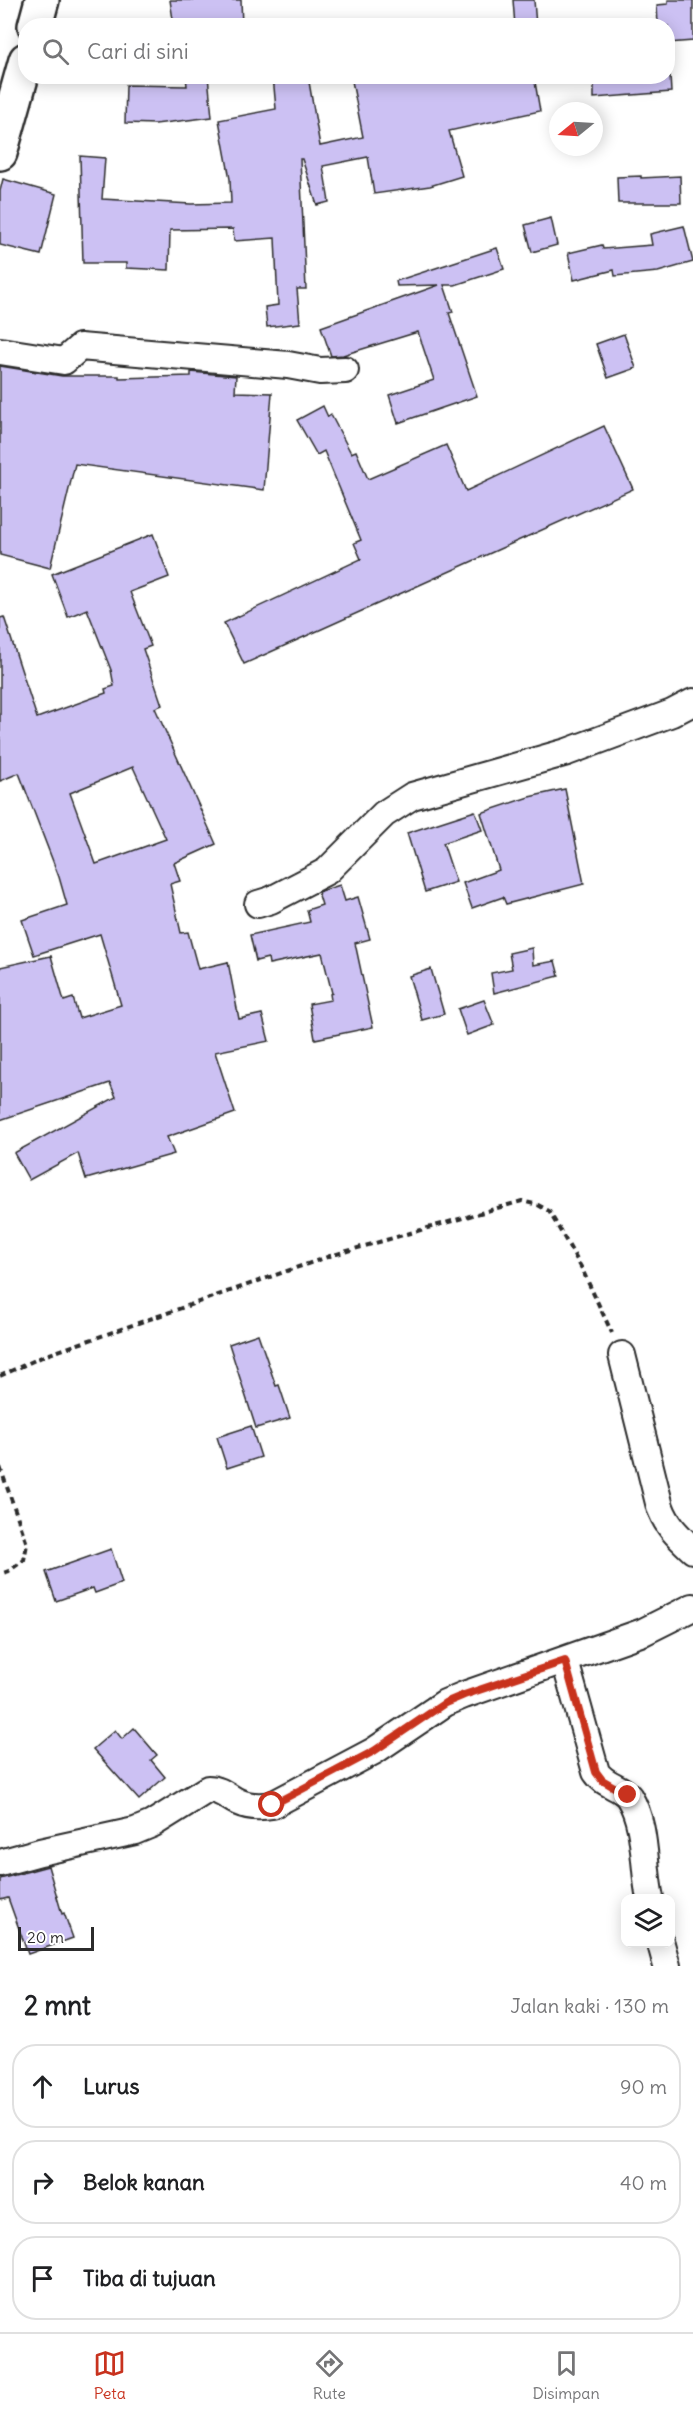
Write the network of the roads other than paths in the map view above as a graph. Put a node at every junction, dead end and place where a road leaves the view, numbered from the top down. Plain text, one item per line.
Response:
1 (42, 0) edge
2 (37, 18) edge
3 (19, 84) edge
4 (0, 153) edge
5 (0, 351) edge
6 (345, 370) dead end
7 (693, 702) edge
8 (258, 904) dead end
9 (622, 1355) road end
10 (693, 1550) edge
11 (693, 1607) edge
12 (565, 1661) junction
13 (0, 1863) edge
14 (649, 1894) edge
15 (662, 1948) edge
16 (667, 1966) edge

1 - 2 highway
3 - 4 highway
5 - 6 street
7 - 8 street
9 - 10 street
11 - 12 street
12 - 13 street
12 - 14 street
15 - 16 street

